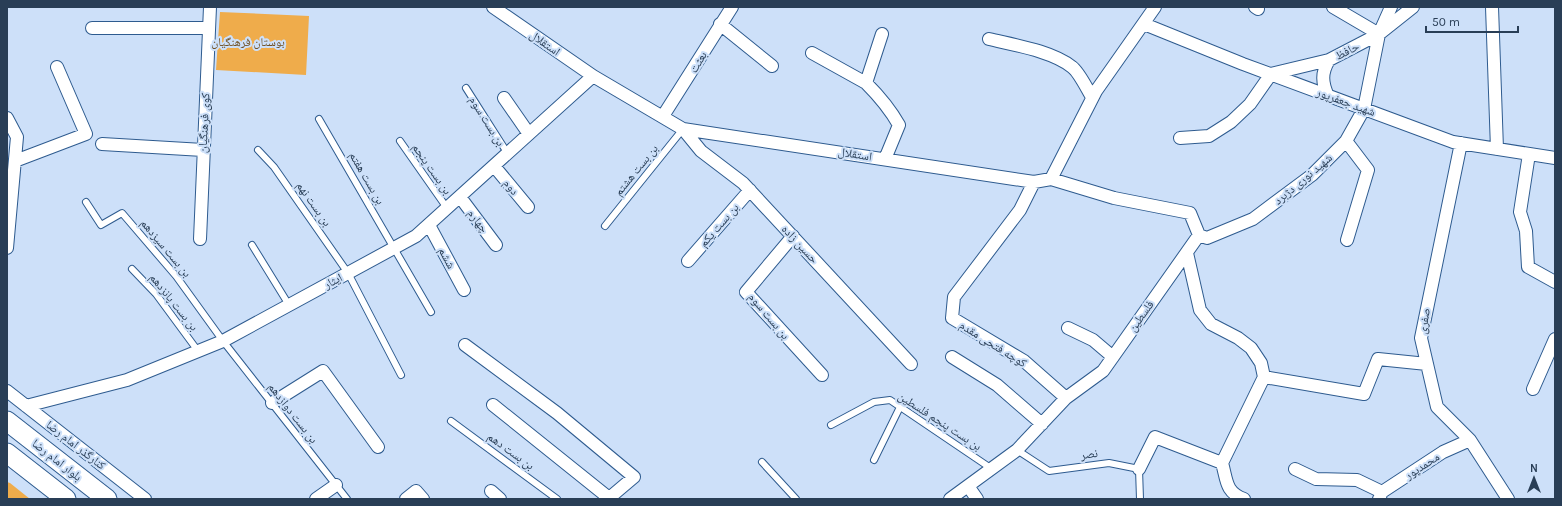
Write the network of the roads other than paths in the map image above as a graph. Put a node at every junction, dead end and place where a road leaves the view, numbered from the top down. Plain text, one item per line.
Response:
1 (210, 7) edge
2 (493, 7) edge
3 (732, 7) edge
4 (1332, 7) edge
5 (1391, 7) edge
6 (1413, 7) edge
7 (1492, 7) edge
8 (1151, 9) edge
9 (720, 24) junction
10 (1144, 24) junction
11 (92, 28) dead end
12 (209, 28) junction
13 (882, 34) dead end
14 (1380, 34) junction
15 (989, 40) dead end
16 (812, 54) dead end
17 (1329, 60) junction
18 (772, 66) dead end
19 (57, 67) dead end
20 (1271, 74) junction
21 (594, 76) junction
22 (866, 83) junction
23 (466, 88) dead end
24 (1328, 96) junction
25 (1092, 97) junction
26 (504, 98) dead end
27 (1364, 109) junction
28 (663, 116) junction
29 (7, 118) edge
30 (319, 119) dead end
31 (683, 129) junction
32 (529, 134) junction
33 (1180, 138) dead end
34 (400, 141) dead end
35 (1346, 141) junction
36 (1461, 143) junction
37 (102, 144) dead end
38 (1497, 149) junction
39 (203, 150) junction
40 (258, 150) dead end
41 (508, 154) junction
42 (1529, 154) junction
43 (1555, 158) edge
44 (885, 159) junction
45 (15, 161) junction
46 (494, 166) junction
47 (1051, 179) junction
48 (1034, 182) junction
49 (750, 190) junction
50 (460, 197) junction
51 (86, 202) dead end
52 (528, 207) dead end
53 (447, 208) junction
54 (8, 220) edge
55 (429, 225) junction
56 (605, 226) dead end
57 (1199, 235) junction
58 (793, 236) junction
59 (200, 239) dead end
60 (1347, 240) dead end
61 (252, 244) dead end
62 (496, 244) dead end
63 (7, 248) edge
64 (394, 248) junction
65 (1187, 253) junction
66 (688, 261) dead end
67 (132, 268) dead end
68 (348, 273) junction
69 (1555, 282) edge
70 (464, 290) dead end
71 (289, 304) junction
72 (431, 312) dead end
73 (1068, 328) dead end
74 (1555, 339) edge
75 (223, 340) junction
76 (464, 345) dead end
77 (198, 351) junction
78 (952, 357) dead end
79 (1112, 357) junction
80 (911, 364) dead end
81 (1427, 364) junction
82 (401, 375) dead end
83 (822, 375) dead end
84 (1264, 376) junction
85 (1533, 389) dead end
86 (7, 391) edge
87 (1066, 398) junction
88 (272, 403) junction
89 (493, 405) dead end
90 (26, 406) junction
91 (900, 407) junction
92 (7, 421) edge
93 (451, 421) dead end
94 (1042, 424) junction
95 (831, 425) dead end
96 (1470, 440) junction
97 (378, 446) dead end
98 (1017, 450) junction
99 (7, 453) edge
100 (874, 460) dead end
101 (762, 462) dead end
102 (1222, 463) junction
103 (992, 469) junction
104 (1139, 469) junction
105 (1295, 469) dead end
106 (336, 484) junction
107 (968, 486) junction
108 (1380, 495) edge
109 (608, 498) edge
110 (66, 499) edge
111 (107, 499) edge
112 (145, 499) edge
113 (316, 499) edge
114 (347, 499) edge
115 (406, 499) edge
116 (423, 499) edge
117 (558, 499) edge
118 (796, 499) edge
119 (950, 499) edge
120 (978, 499) edge
121 (1140, 499) edge
122 (1244, 499) edge
123 (1508, 499) edge

1 - 12 street, کوی فرهنگیان
2 - 21 street, استقلال
3 - 9 street, بعثت
4 - 14 street
5 - 14 street, شهید نوری دژبرد
6 - 14 street, حافظ
7 - 38 street
8 - 10 street
9 - 18 street
9 - 28 street, بعثت
10 - 20 street, شهید جعفرپور
10 - 25 street
11 - 12 street
12 - 39 street, کوی فرهنگیان
13 - 22 street
14 - 17 street, حافظ
14 - 27 street, شهید نوری دژبرد
15 - 25 street
16 - 22 street
17 - 20 street, حافظ
17 - 24 street
19 - 45 street
20 - 24 street, شهید جعفرپور
20 - 33 street
21 - 28 street, استقلال
21 - 32 street, ایثار
22 - 44 street
23 - 41 lane, بن بست سوم
24 - 27 street, شهید جعفرپور
25 - 47 street
26 - 32 street
27 - 35 street, شهید نوری دژبرد
27 - 36 street, شهید جعفرپور
28 - 31 street, استقلال
29 - 45 street
30 - 64 lane, بن بست هفتم
31 - 44 street, استقلال
31 - 49 street, حسین زاده
31 - 56 lane, بن بست هشتم
32 - 41 street, ایثار
34 - 53 lane, بن بست پنجم
35 - 57 street, شهید نوری دژبرد
35 - 60 street
36 - 38 street, شهید جعفرپور
36 - 81 street, صفری
37 - 39 street
38 - 42 street, شهید جعفرپور
39 - 59 street, کوی فرهنگیان
40 - 68 lane, بن بست نهم
41 - 46 street, ایثار
42 - 43 street, شهید جعفرپور
42 - 69 street
44 - 48 street, استقلال
45 - 54 street
46 - 50 street, ایثار
46 - 52 street, دوم
47 - 48 street, استقلال
47 - 57 street
48 - 87 street, کوچه فتحی مقدم
49 - 58 street, حسین زاده
49 - 66 street, بن بست یکم
50 - 53 street, ایثار
50 - 62 street, چهارم
51 - 75 lane, بن بست سیزدهم
53 - 55 street, ایثار
54 - 63 street
55 - 64 street, ایثار
55 - 70 street, ششم
57 - 65 street, فلسطین
58 - 80 street, حسین زاده
58 - 83 street, بن بست سوم
61 - 71 lane
64 - 68 street, ایثار
64 - 72 lane
65 - 79 street, فلسطین
65 - 84 street
67 - 77 lane, بن بست پانزدهم
68 - 71 street, ایثار
68 - 82 lane
71 - 75 street, ایثار
73 - 79 street
74 - 85 street
75 - 77 street, ایثار
75 - 88 lane, بن بست دوازدهم
76 - 109 street
77 - 90 street, ایثار
78 - 94 street
79 - 87 street, فلسطین
81 - 84 street
81 - 96 street, صفری
84 - 102 street
86 - 90 street, کنارگذر امام رضا
87 - 94 street, فلسطین
88 - 97 street
88 - 106 lane, بن بست دوازدهم
89 - 109 street
90 - 112 street, کنارگذر امام رضا
91 - 95 lane, بن بست پنجم فلسطین
91 - 100 lane
91 - 103 lane, بن بست پنجم فلسطین
92 - 111 highway, بلوار امام رضا
93 - 117 lane, بن بست دهم
94 - 98 street, فلسطین
96 - 108 street, محمدپور
96 - 123 street, صفری
98 - 103 street, فلسطین
98 - 104 lane, نصر
99 - 110 highway, بلوار امام رضا
101 - 118 lane
102 - 104 street
102 - 122 street
103 - 107 street, فلسطین
104 - 121 lane
105 - 108 street
106 - 113 street
106 - 114 lane, بن بست دوازدهم
107 - 119 street, فلسطین
107 - 120 street
115 - 116 street

